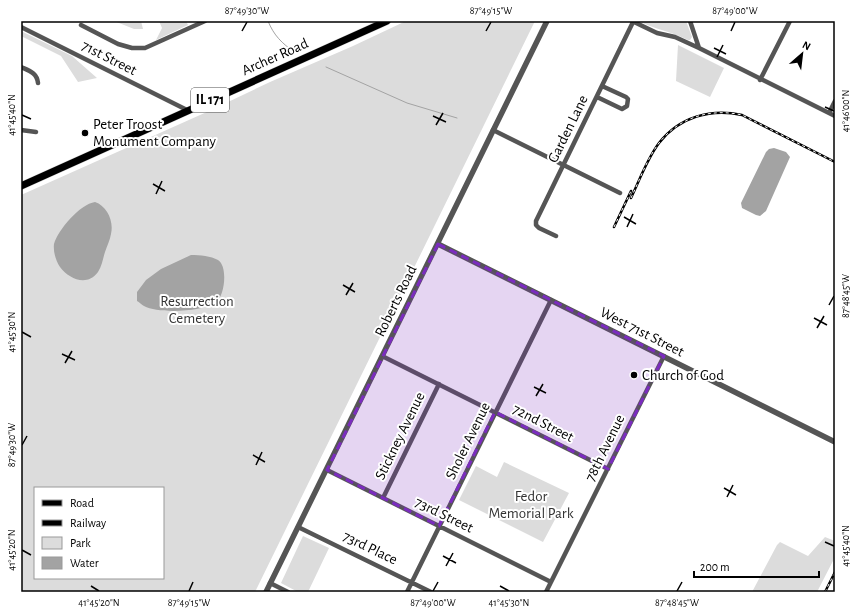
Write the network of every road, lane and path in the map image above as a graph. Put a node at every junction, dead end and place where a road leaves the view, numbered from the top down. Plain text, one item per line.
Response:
1 (205, 21) edge
2 (387, 21) edge
3 (547, 21) edge
4 (632, 21) edge
5 (696, 21) edge
6 (790, 21) edge
7 (690, 22) edge
8 (81, 25) dead end
9 (21, 27) edge
10 (699, 48) junction
11 (21, 67) edge
12 (760, 80) junction
13 (38, 83) dead end
14 (602, 86) junction
15 (597, 97) junction
16 (835, 101) edge
17 (187, 110) junction
18 (829, 113) junction
19 (835, 116) edge
20 (21, 130) edge
21 (493, 130) junction
22 (36, 132) dead end
23 (564, 165) junction
24 (21, 186) edge
25 (620, 193) dead end
26 (556, 236) dead end
27 (438, 244) junction
28 (551, 300) junction
29 (382, 356) junction
30 (664, 356) junction
31 (439, 384) junction
32 (495, 412) junction
33 (835, 442) edge
34 (608, 469) junction
35 (326, 470) junction
36 (383, 498) junction
37 (439, 526) junction
38 (298, 527) junction
39 (411, 582) junction
40 (551, 582) junction
41 (270, 583) junction
42 (266, 592) edge
43 (288, 592) edge
44 (407, 592) edge
45 (431, 592) edge
46 (546, 592) edge

1 - 8 street
2 - 17 main road, Archer Road / IL 171
3 - 21 street, Roberts Road
4 - 10 street, Garden Lane
4 - 14 street, Garden Lane
5 - 7 street
6 - 12 street
7 - 10 street
9 - 17 street, 71st Street
10 - 12 street, Garden Lane
11 - 13 street
12 - 18 street, Garden Lane
14 - 15 street, Garden Lane
14 - 15 street
15 - 23 street, Garden Lane
16 - 18 street
17 - 24 main road, Archer Road / IL 171
18 - 19 street, Garden Lane
20 - 22 street
21 - 23 street
21 - 27 street, Roberts Road
23 - 25 street
23 - 26 street, Garden Lane
27 - 28 street, West 71st Street
27 - 29 street, Roberts Road
28 - 30 street, West 71st Street
28 - 32 street, Sholer Avenue
29 - 31 street, 72nd Street
29 - 35 street, Roberts Road
30 - 33 street, West 71st Street
30 - 34 street, 78th Avenue
31 - 32 street, 72nd Street
31 - 36 street, Stickney Avenue
32 - 34 street, 72nd Street
32 - 37 street, Sholer Avenue
34 - 40 street, 78th Avenue
35 - 36 street, 73rd Street
35 - 38 street, Roberts Road
36 - 37 street, 73rd Street
37 - 39 street, Sholer Avenue
37 - 40 street, 73rd Street
38 - 39 street, 73rd Place
38 - 41 street, Roberts Road
39 - 44 street, Sholer Avenue
39 - 45 street, 73rd Place
40 - 46 street, 78th Avenue
41 - 42 street, Roberts Road
41 - 43 street

